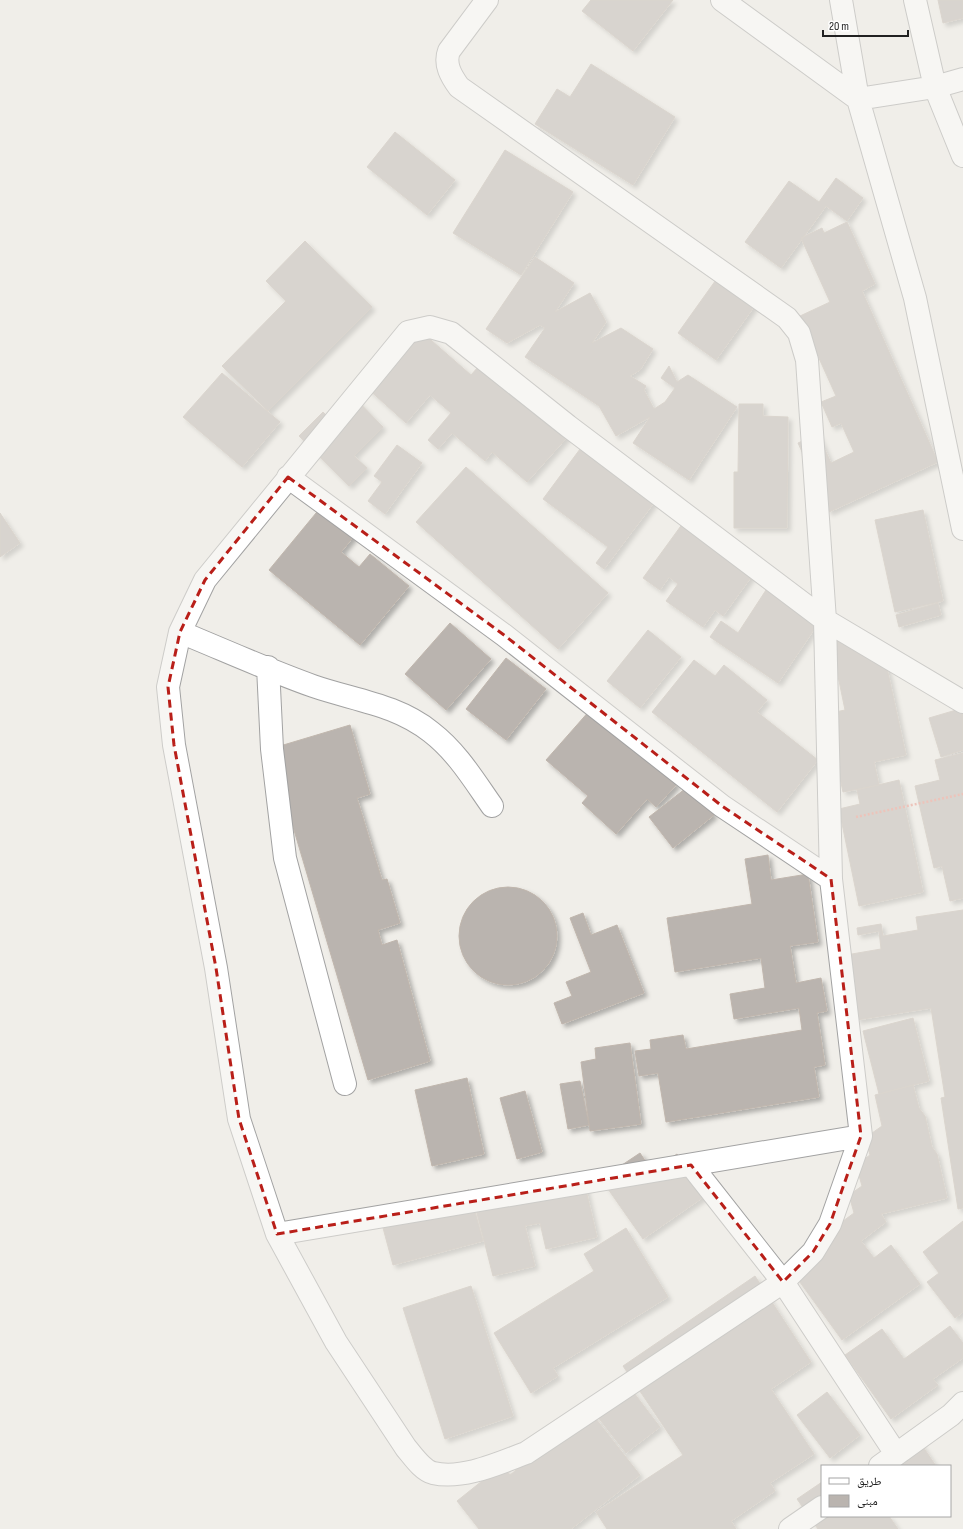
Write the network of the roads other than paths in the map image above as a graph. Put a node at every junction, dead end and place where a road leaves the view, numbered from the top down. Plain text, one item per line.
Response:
1 (487, 0) edge
2 (722, 0) edge
3 (841, 0) edge
4 (915, 0) edge
5 (963, 79) edge
6 (935, 87) junction
7 (858, 99) junction
8 (963, 156) edge
9 (288, 477) junction
10 (963, 529) edge
11 (825, 620) junction
12 (180, 632) junction
13 (268, 667) junction
14 (963, 702) edge
15 (492, 806) dead end
16 (831, 879) junction
17 (345, 1084) dead end
18 (861, 1136) junction
19 (691, 1165) junction
20 (277, 1234) junction
21 (783, 1282) junction
22 (963, 1403) edge
23 (888, 1460) edge
24 (821, 1507) edge
25 (790, 1529) edge

1 - 11 street
2 - 7 street
3 - 7 street
4 - 6 street
5 - 6 street
6 - 7 street
6 - 8 street
7 - 10 street
9 - 11 street
9 - 12 street
9 - 16 street
11 - 14 street
11 - 16 street
12 - 13 street
12 - 20 street
13 - 15 street
13 - 17 street
16 - 18 street
18 - 19 street
18 - 21 street
19 - 20 street
19 - 21 street
20 - 21 street
21 - 23 street
22 - 23 street
24 - 25 street

